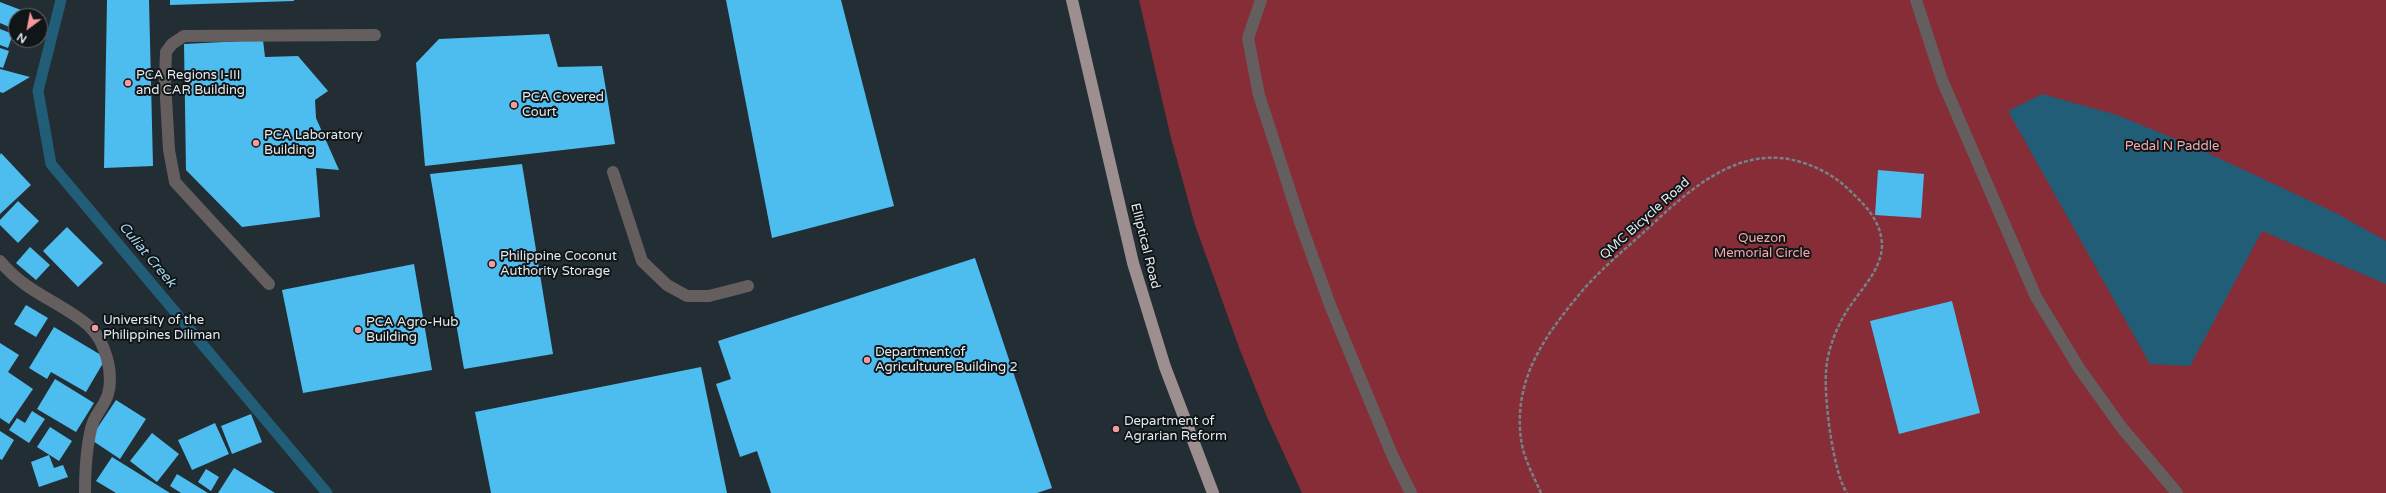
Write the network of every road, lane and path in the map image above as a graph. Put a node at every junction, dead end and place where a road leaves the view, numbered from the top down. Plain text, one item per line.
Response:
1 (1072, 0) edge
2 (1261, 0) edge
3 (1916, 0) edge
4 (375, 35) dead end
5 (613, 172) dead end
6 (0, 262) edge
7 (269, 284) dead end
8 (748, 286) dead end
9 (85, 493) edge
10 (1213, 493) edge
11 (1411, 493) edge
12 (1541, 493) edge
13 (1846, 493) edge
14 (2177, 493) edge

1 - 10 main road, Elliptical Road
2 - 11 street
3 - 14 street
4 - 7 street
5 - 8 street
6 - 9 street
12 - 13 path, QMC Bicycle Road

